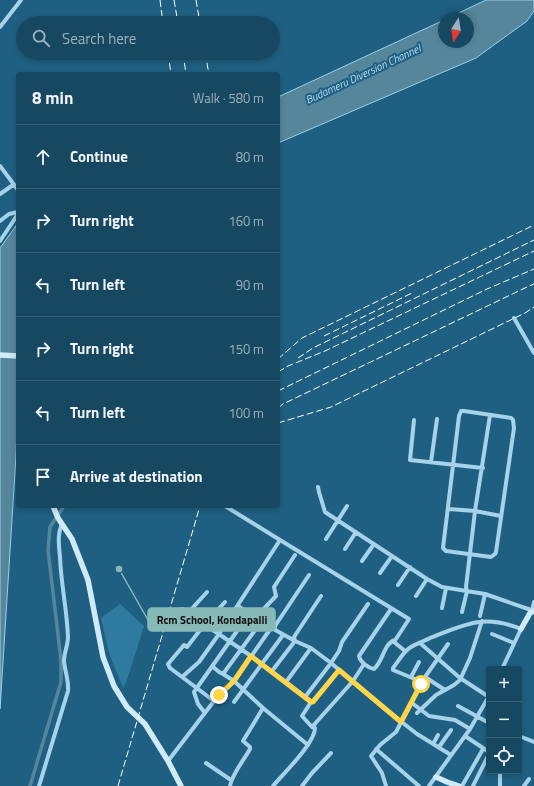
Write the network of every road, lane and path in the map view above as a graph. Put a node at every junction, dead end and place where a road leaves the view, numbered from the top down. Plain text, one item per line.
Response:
1 (21, 0) edge
2 (0, 27) edge
3 (0, 166) edge
4 (13, 185) junction
5 (16, 188) edge
6 (0, 194) edge
7 (16, 213) edge
8 (16, 216) edge
9 (0, 221) edge
10 (0, 241) edge
11 (514, 318) dead end
12 (534, 353) edge
13 (0, 355) edge
14 (16, 356) edge
15 (490, 415) junction
16 (437, 419) dead end
17 (414, 420) dead end
18 (431, 462) junction
19 (453, 464) junction
20 (483, 468) junction
21 (318, 487) dead end
22 (347, 506) dead end
23 (54, 508) edge
24 (228, 508) edge
25 (449, 509) junction
26 (475, 511) junction
27 (501, 516) junction
28 (338, 520) junction
29 (62, 524) junction
30 (356, 532) junction
31 (326, 539) dead end
32 (280, 540) junction
33 (374, 544) junction
34 (345, 549) dead end
35 (470, 554) junction
36 (295, 555) dead end
37 (392, 556) junction
38 (362, 561) dead end
39 (410, 567) junction
40 (380, 573) dead end
41 (309, 575) dead end
42 (427, 579) junction
43 (398, 585) dead end
44 (446, 588) junction
45 (467, 591) junction
46 (207, 592) dead end
47 (485, 594) junction
48 (321, 596) dead end
49 (416, 596) dead end
50 (225, 602) dead end
51 (534, 602) edge
52 (368, 604) dead end
53 (238, 606) junction
54 (442, 608) dead end
55 (391, 609) junction
56 (532, 610) edge
57 (462, 612) dead end
58 (188, 613) junction
59 (249, 614) junction
60 (480, 616) dead end
61 (255, 618) junction
62 (482, 621) junction
63 (261, 622) junction
64 (178, 624) dead end
65 (204, 624) junction
66 (271, 628) junction
67 (521, 629) junction
68 (219, 634) junction
69 (492, 634) dead end
70 (283, 635) junction
71 (395, 640) junction
72 (294, 641) junction
73 (230, 642) junction
74 (420, 643) junction
75 (514, 643) junction
76 (448, 644) dead end
77 (311, 648) junction
78 (240, 650) junction
79 (405, 651) junction
80 (251, 656) junction
81 (438, 658) junction
82 (331, 662) junction
83 (419, 662) dead end
84 (262, 664) junction
85 (364, 664) junction
86 (212, 666) junction
87 (503, 666) edge
88 (339, 670) junction
89 (272, 671) junction
90 (223, 674) junction
91 (182, 677) junction
92 (411, 677) junction
93 (425, 677) junction
94 (460, 678) junction
95 (234, 681) junction
96 (353, 681) junction
97 (286, 682) junction
98 (422, 682) junction
99 (198, 688) junction
100 (244, 690) junction
101 (444, 690) junction
102 (486, 694) edge
103 (305, 697) junction
104 (214, 701) junction
105 (234, 702) dead end
106 (311, 702) junction
107 (486, 702) edge
108 (412, 703) junction
109 (458, 706) dead end
110 (263, 708) junction
111 (420, 709) junction
112 (205, 712) junction
113 (416, 713) dead end
114 (478, 717) junction
115 (486, 721) edge
116 (401, 722) junction
117 (312, 727) junction
118 (470, 729) junction
119 (451, 730) dead end
120 (438, 735) dead end
121 (465, 736) junction
122 (522, 737) edge
123 (534, 742) edge
124 (433, 744) junction
125 (308, 745) junction
126 (439, 747) junction
127 (483, 748) junction
128 (376, 749) junction
129 (486, 750) edge
130 (331, 753) dead end
131 (451, 755) junction
132 (486, 759) edge
133 (168, 761) junction
134 (206, 763) dead end
135 (500, 774) edge
136 (436, 777) junction
137 (529, 779) dead end
138 (231, 780) junction
139 (39, 786) edge
140 (181, 786) edge
141 (230, 786) edge
142 (274, 786) edge
143 (302, 786) edge
144 (386, 786) edge
145 (419, 786) edge
146 (429, 786) edge
147 (460, 786) edge
148 (473, 786) edge
149 (500, 786) edge
150 (524, 786) edge

1 - 2 street
3 - 4 street
4 - 5 street
4 - 6 street
7 - 9 street
8 - 10 street
11 - 12 street
13 - 14 main road
15 - 19 street
15 - 20 street
15 - 27 street
16 - 18 street
17 - 18 street
18 - 19 street
19 - 20 street
19 - 25 street
20 - 26 street
21 - 28 street
22 - 28 street
23 - 29 main road
24 - 32 street
25 - 26 street
25 - 35 street
26 - 27 street
26 - 35 street
27 - 35 street
28 - 30 street
28 - 31 street
29 - 133 main road
29 - 139 street
30 - 33 street
30 - 34 street
32 - 53 street
32 - 55 street
33 - 37 street
33 - 38 street
35 - 45 street
36 - 61 street
37 - 39 street
37 - 40 street
39 - 42 street
39 - 43 street
41 - 66 street
42 - 44 street
42 - 49 street
44 - 45 street
44 - 54 street
45 - 47 street
45 - 57 street
46 - 58 street
47 - 56 street
47 - 60 street
48 - 72 street
50 - 65 street
51 - 56 street
52 - 82 street
53 - 59 street
53 - 68 street
55 - 71 street
55 - 85 street
56 - 67 main road
58 - 64 street
58 - 65 street
59 - 61 street
59 - 73 street
61 - 63 street
62 - 67 street
62 - 74 street
62 - 94 street
63 - 66 street
63 - 78 street
65 - 68 street
65 - 91 street
66 - 70 street
66 - 80 street
67 - 75 street
68 - 73 street
68 - 91 street
69 - 75 street
70 - 72 street
70 - 84 street
71 - 79 street
71 - 85 street
72 - 77 street
72 - 89 street
73 - 78 street
73 - 86 street
74 - 79 street
74 - 81 street
75 - 87 street
76 - 81 street
77 - 82 street
77 - 97 street
78 - 80 street
78 - 90 street
79 - 92 street
80 - 84 street
80 - 95 street
81 - 93 street
81 - 94 street
82 - 88 street
82 - 103 street
83 - 92 street
84 - 89 street
84 - 100 street
85 - 96 street
86 - 90 street
86 - 99 street
88 - 96 street
88 - 106 street
89 - 97 street
90 - 95 street
91 - 99 street
92 - 98 street
93 - 98 street
93 - 101 street
94 - 101 street
94 - 102 street
95 - 100 street
95 - 104 street
96 - 116 street
96 - 117 street
97 - 103 street
98 - 108 street
99 - 104 street
99 - 112 street
100 - 105 street
100 - 110 street
101 - 111 street
103 - 106 street
104 - 112 street
106 - 117 street
107 - 114 street
108 - 111 street
108 - 116 street
109 - 114 street
110 - 125 street
110 - 138 street
111 - 113 street
111 - 118 street
112 - 133 street
114 - 115 street
114 - 118 street
116 - 124 street
116 - 128 street
117 - 125 street
118 - 121 street
119 - 126 street
120 - 124 street
121 - 127 street
121 - 131 street
122 - 123 street
124 - 126 street
125 - 142 street
126 - 131 street
127 - 129 street
127 - 147 street
128 - 144 street
128 - 145 street
130 - 143 street
131 - 136 street
132 - 148 street
133 - 140 main road
134 - 138 street
135 - 149 street
136 - 146 street
136 - 147 main road
137 - 150 street
138 - 141 street

